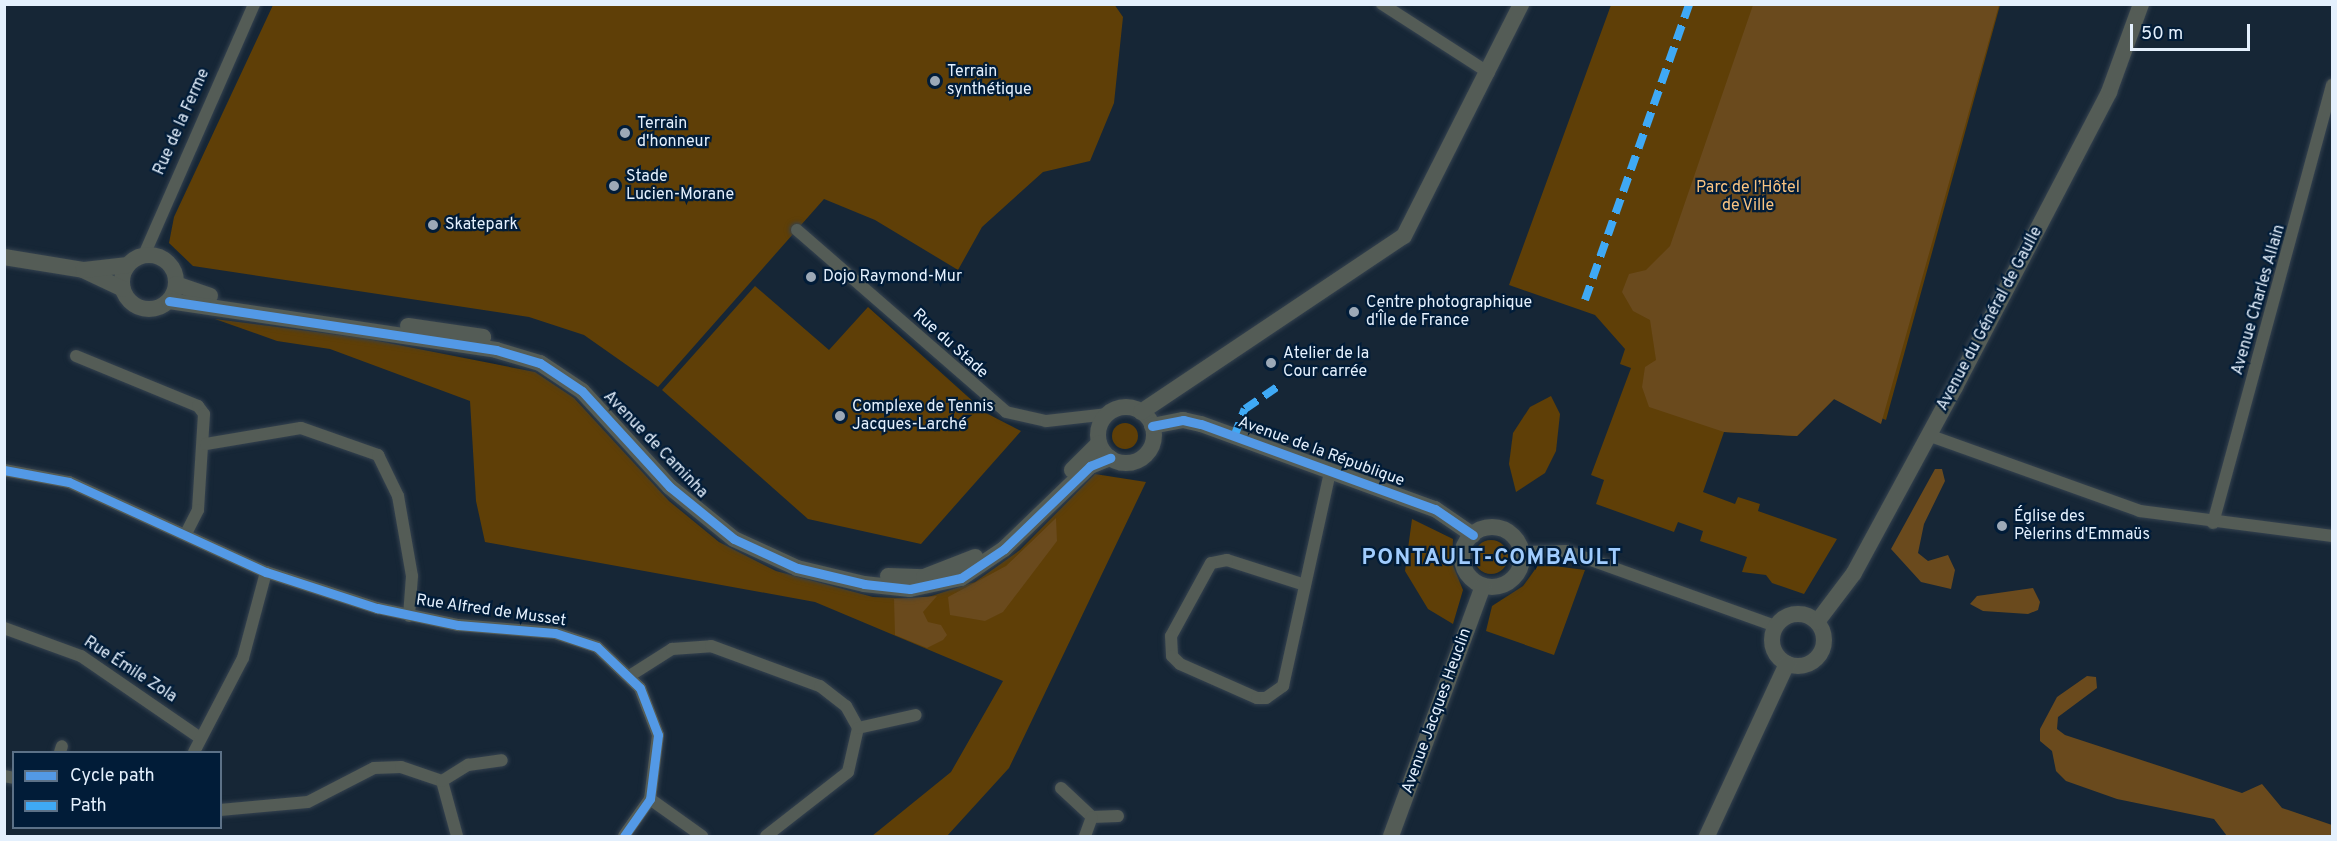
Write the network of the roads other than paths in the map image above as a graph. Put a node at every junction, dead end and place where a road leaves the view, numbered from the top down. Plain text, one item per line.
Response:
1 (254, 4) edge
2 (1382, 4) edge
3 (1521, 4) edge
4 (2141, 4) edge
5 (1489, 73) junction
6 (2332, 85) edge
7 (797, 230) dead end
8 (144, 255) junction
9 (4, 257) edge
10 (128, 265) junction
11 (83, 270) junction
12 (176, 284) junction
13 (123, 289) junction
14 (169, 301) junction
15 (76, 356) dead end
16 (1141, 412) junction
17 (1107, 414) junction
18 (1152, 426) junction
19 (1928, 435) junction
20 (1099, 443) junction
21 (206, 444) junction
22 (1110, 458) junction
23 (4, 470) edge
24 (1330, 473) junction
25 (2213, 523) junction
26 (186, 534) junction
27 (1473, 535) junction
28 (2332, 536) edge
29 (1522, 552) junction
30 (266, 572) junction
31 (1305, 585) junction
32 (1483, 586) junction
33 (409, 616) junction
34 (1817, 622) junction
35 (1775, 626) junction
36 (4, 628) edge
37 (1787, 664) junction
38 (631, 675) junction
39 (915, 715) dead end
40 (858, 728) junction
41 (198, 737) junction
42 (194, 751) edge
43 (502, 760) dead end
44 (441, 781) junction
45 (1061, 788) dead end
46 (650, 799) junction
47 (222, 810) edge
48 (1118, 816) dead end
49 (1092, 817) junction
50 (457, 837) edge
51 (624, 837) edge
52 (702, 837) edge
53 (766, 837) edge
54 (1085, 837) edge
55 (1391, 837) edge
56 (1707, 837) edge

1 - 8 street, Rue de la Ferme
2 - 5 street
3 - 5 street
4 - 19 street, Avenue du Général de Gaulle
5 - 16 street
6 - 25 street, Avenue Charles Allain
7 - 17 street, Rue du Stade
8 - 10 street
8 - 12 street
9 - 11 street
10 - 11 street
10 - 13 street
11 - 13 street
12 - 14 street
12 - 20 street, Avenue de Caminha
13 - 14 street
14 - 22 street, Avenue de Caminha
15 - 21 street
16 - 17 street
16 - 18 street
17 - 20 street
18 - 22 street
18 - 24 street, Avenue de la République
19 - 25 street
19 - 34 street, Avenue du Général de Gaulle
20 - 22 street
21 - 26 street
21 - 33 street
23 - 26 street, Rue Alfred de Musset
24 - 27 street, Avenue de la République
24 - 31 street
25 - 28 street
26 - 30 street, Rue Alfred de Musset
27 - 29 street
27 - 32 street
29 - 32 street
29 - 35 street
30 - 33 street, Rue Alfred de Musset
30 - 41 street
31 - 31 street
32 - 55 street, Avenue Jacques Heuclin
33 - 38 street, Rue Alfred de Musset
34 - 35 street
34 - 37 street
35 - 37 street
36 - 41 street, Rue Émile Zola
37 - 56 street
38 - 40 street
38 - 46 street, Rue Alfred de Musset
39 - 40 street
40 - 53 street
41 - 42 street
43 - 44 street
44 - 47 street
44 - 50 street
45 - 49 street
46 - 51 street, Rue Alfred de Musset
46 - 52 street
48 - 49 street
49 - 54 street

